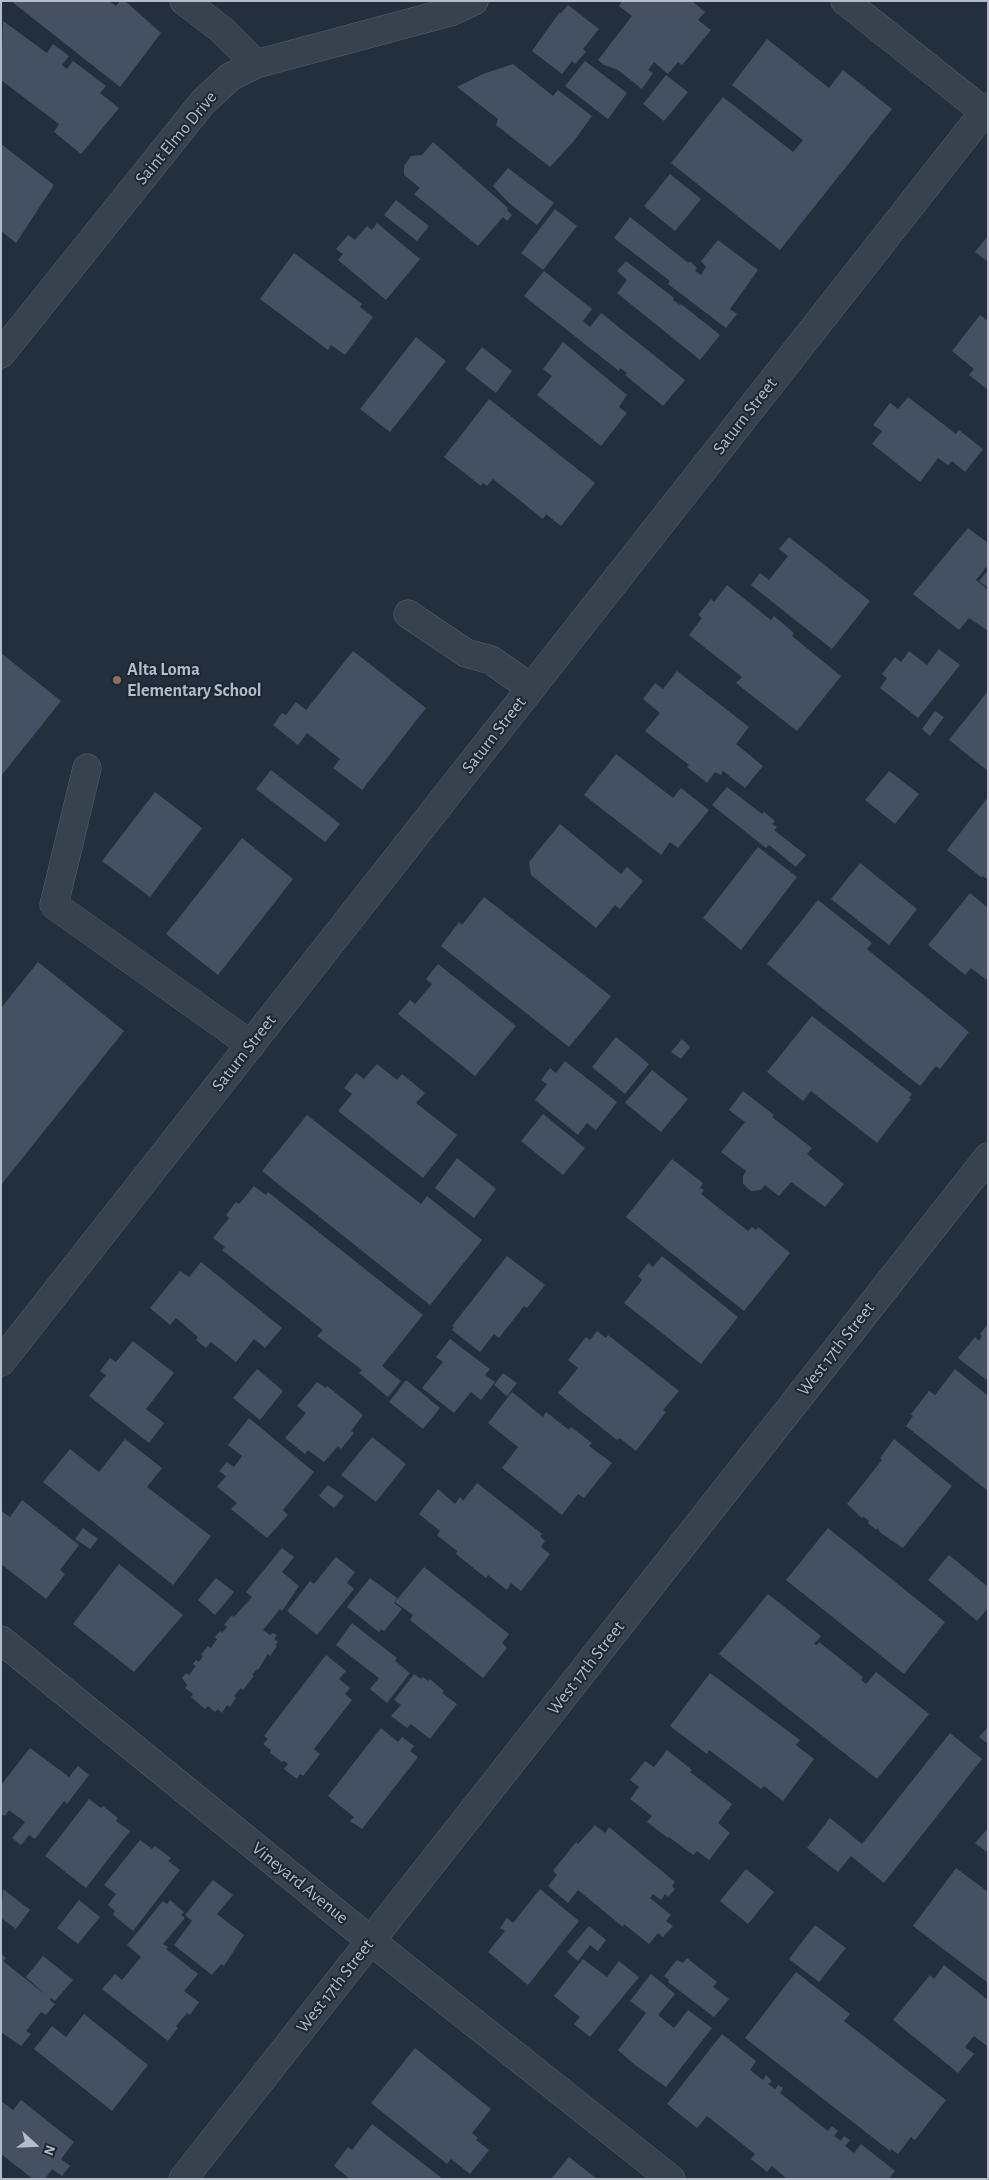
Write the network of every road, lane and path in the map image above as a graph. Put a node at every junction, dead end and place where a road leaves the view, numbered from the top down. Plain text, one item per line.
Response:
1 (184, 1) edge
2 (474, 1) edge
3 (845, 1) edge
4 (256, 64) junction
5 (987, 111) edge
6 (1, 354) edge
7 (408, 614) dead end
8 (531, 688) junction
9 (87, 768) dead end
10 (251, 1044) junction
11 (988, 1156) edge
12 (1, 1362) edge
13 (1, 1640) edge
14 (372, 1941) junction
15 (183, 2179) edge
16 (671, 2179) edge

1 - 4 street
2 - 4 street, Saint Elmo Drive
3 - 5 street
4 - 6 street, Saint Elmo Drive
5 - 8 street, Saturn Street
7 - 8 street
8 - 10 street, Saturn Street
9 - 10 street
10 - 12 street, Saturn Street
11 - 14 street, West 17th Street
13 - 14 street, Vineyard Avenue
14 - 15 street, West 17th Street
14 - 16 street, Vineyard Avenue

